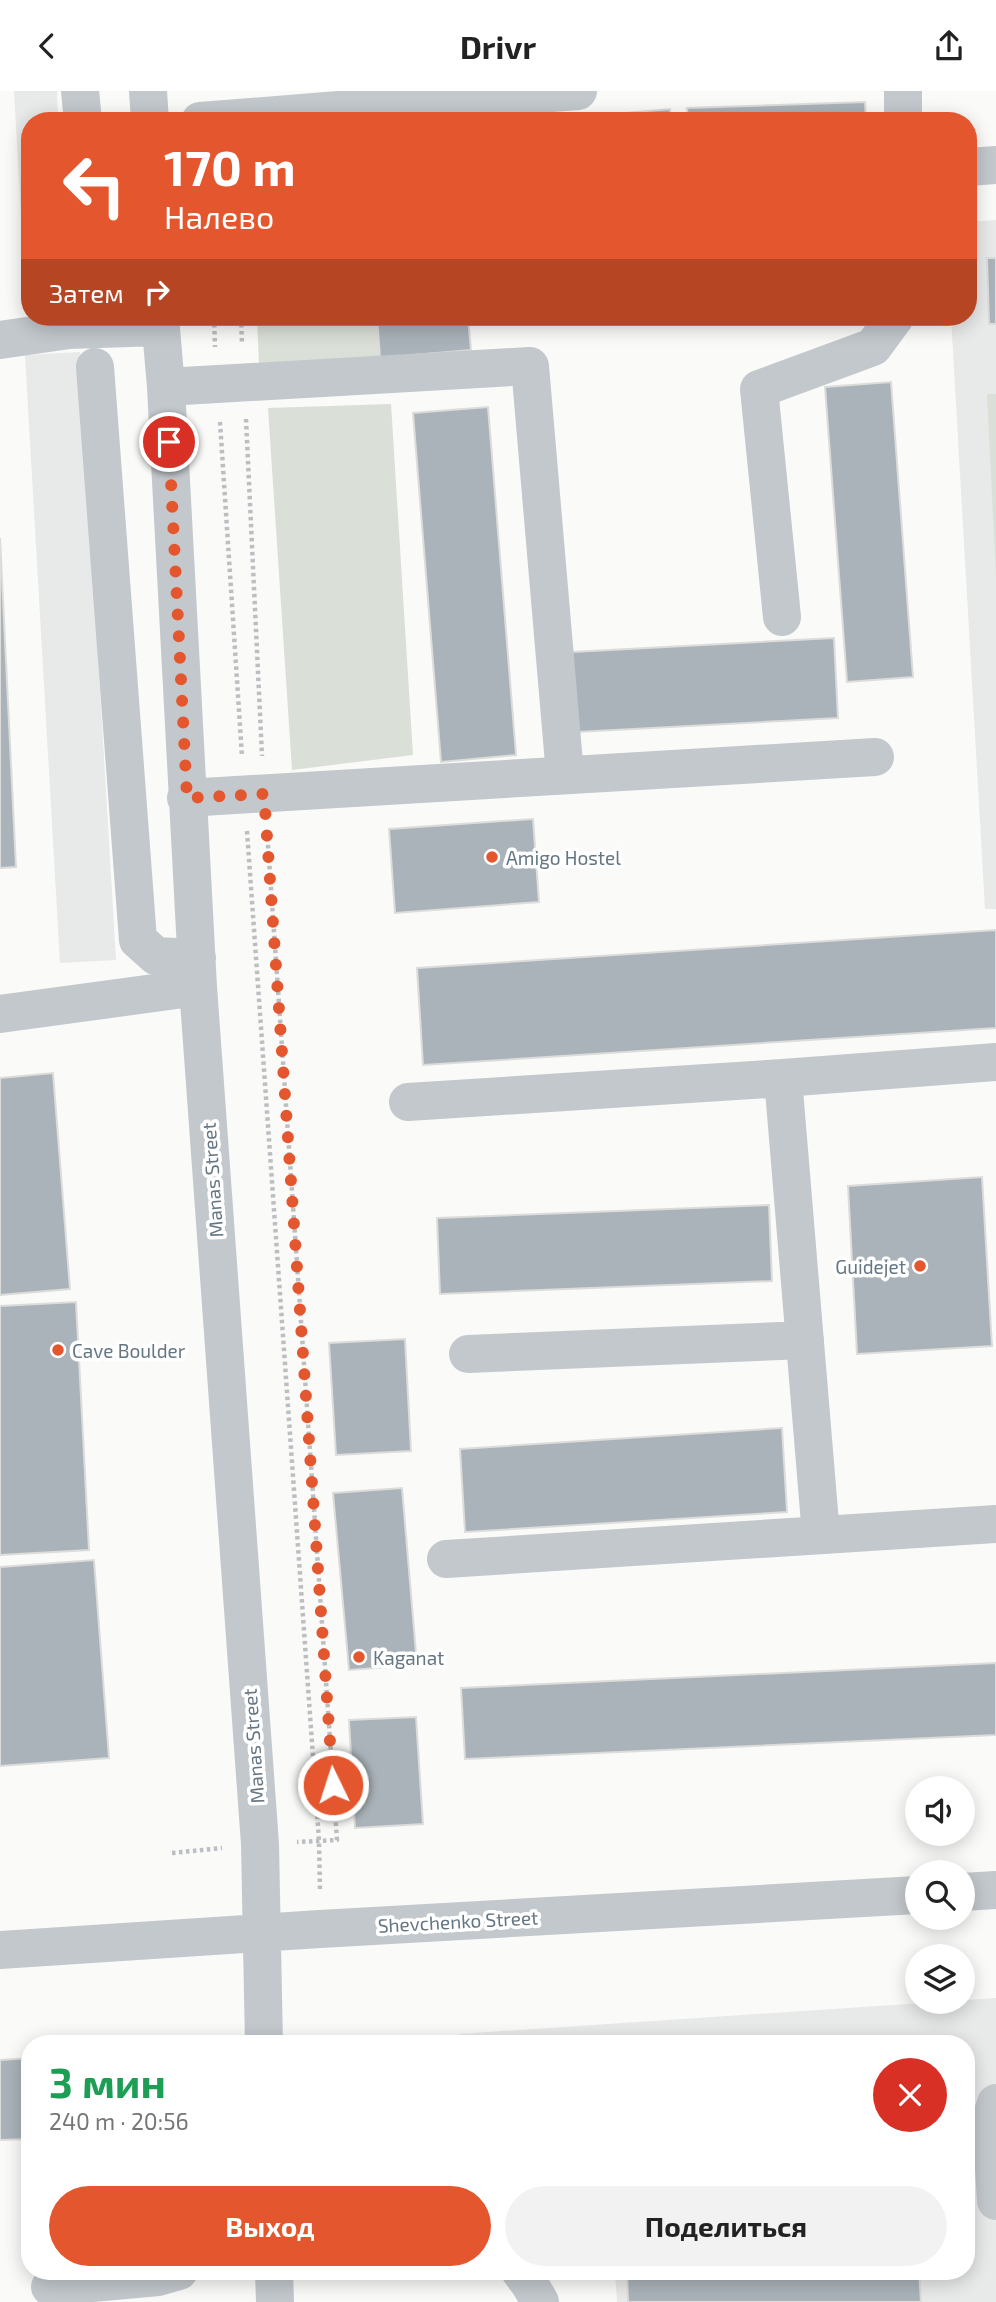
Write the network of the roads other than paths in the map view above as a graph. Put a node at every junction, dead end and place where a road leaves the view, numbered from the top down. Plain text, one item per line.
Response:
1 (80, 91) edge
2 (148, 91) edge
3 (578, 91) edge
4 (903, 91) edge
5 (82, 112) edge
6 (149, 112) edge
7 (313, 112) edge
8 (903, 112) edge
9 (996, 165) edge
10 (977, 166) edge
11 (107, 326) edge
12 (146, 326) edge
13 (888, 326) edge
14 (11, 347) edge
15 (95, 367) dead end
16 (166, 387) junction
17 (782, 617) dead end
18 (875, 757) dead end
19 (565, 775) junction
20 (187, 798) junction
21 (198, 972) junction
22 (0, 1014) edge
23 (996, 1062) edge
24 (783, 1078) junction
25 (408, 1102) dead end
26 (805, 1340) junction
27 (468, 1354) dead end
28 (996, 1524) edge
29 (821, 1535) junction
30 (446, 1559) dead end
31 (996, 1890) edge
32 (975, 1891) edge
33 (905, 1896) edge
34 (263, 1933) junction
35 (0, 1950) edge
36 (264, 2035) edge
37 (996, 2103) edge
38 (996, 2201) edge
39 (126, 2280) edge
40 (274, 2280) edge
41 (527, 2280) edge
42 (50, 2287) dead end
43 (275, 2302) edge
44 (540, 2302) edge

1 - 5 street
2 - 6 street
3 - 7 street
4 - 8 street
9 - 10 street
11 - 14 street
12 - 16 street, Manas Street
13 - 17 street
15 - 21 street
16 - 19 street
16 - 20 street, Manas Street
18 - 19 street
19 - 20 street
20 - 21 street, Manas Street
21 - 22 street
21 - 34 street, Manas Street
23 - 24 street
24 - 25 street
24 - 26 street
26 - 27 street
26 - 29 street
28 - 29 street
29 - 30 street
31 - 32 street
33 - 34 street, Shevchenko Street
34 - 35 street, Shevchenko Street
34 - 36 street, Manas Street
37 - 38 street
39 - 42 street
40 - 43 street
41 - 44 street

